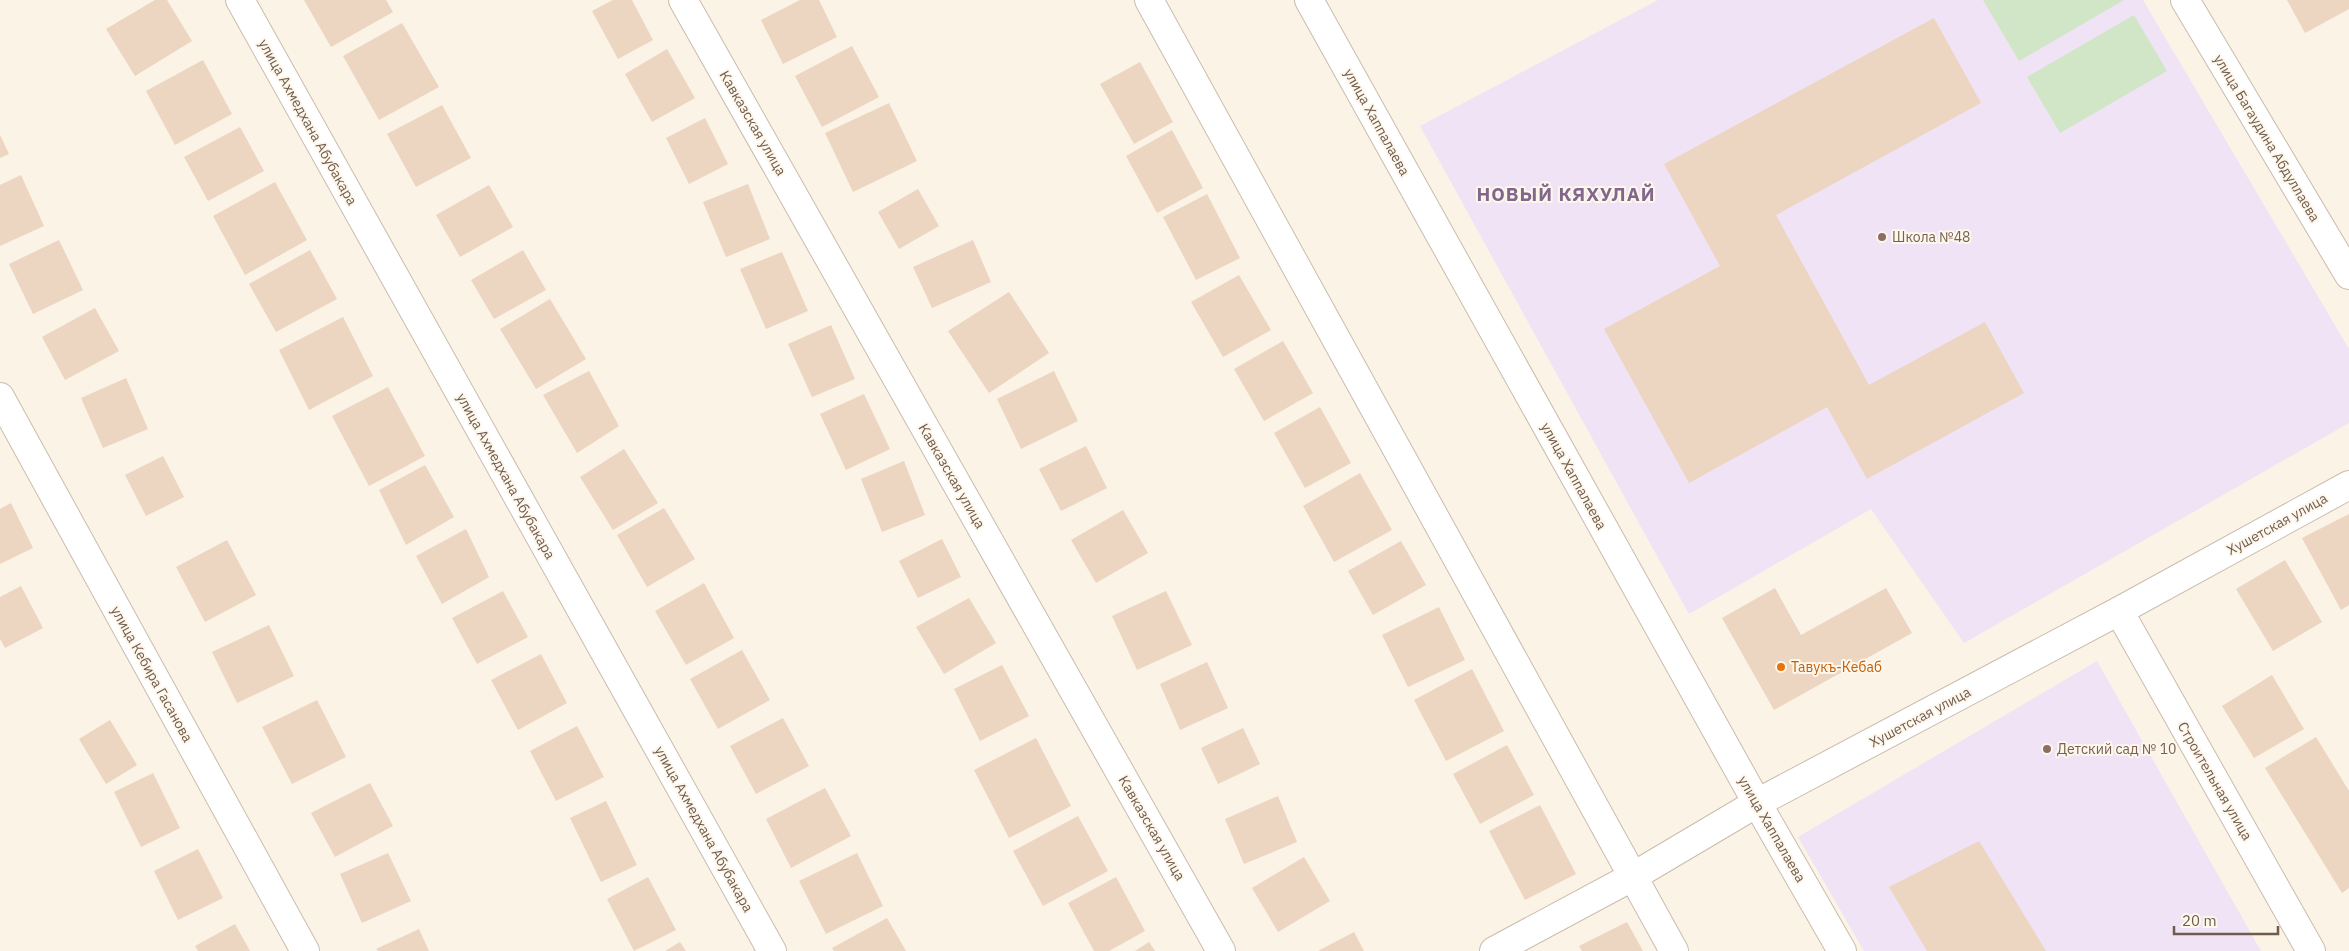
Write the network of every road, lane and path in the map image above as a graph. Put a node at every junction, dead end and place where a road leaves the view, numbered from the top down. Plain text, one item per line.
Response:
1 (240, 0) edge
2 (683, 0) edge
3 (1149, 0) edge
4 (1309, 0) edge
5 (2185, 0) edge
6 (2349, 275) edge
7 (0, 397) edge
8 (2349, 485) edge
9 (2119, 611) junction
10 (1757, 803) junction
11 (1632, 877) junction
12 (305, 951) edge
13 (772, 951) edge
14 (1221, 951) edge
15 (1494, 951) edge
16 (1674, 951) edge
17 (1842, 951) edge
18 (2311, 951) edge

1 - 13 street, улица Ахмедхана Абубакара
2 - 14 street, Кавказская улица
3 - 11 street
4 - 10 street, улица Хаппалаева
5 - 6 street, улица Багаудина Абдуллаева
7 - 12 street, улица Кебира Гасанова
8 - 9 street, Хушетская улица
9 - 10 street, Хушетская улица
9 - 18 street, Строительная улица
10 - 11 street, Хушетская улица
10 - 17 street, улица Хаппалаева
11 - 15 street, Хушетская улица
11 - 16 street

